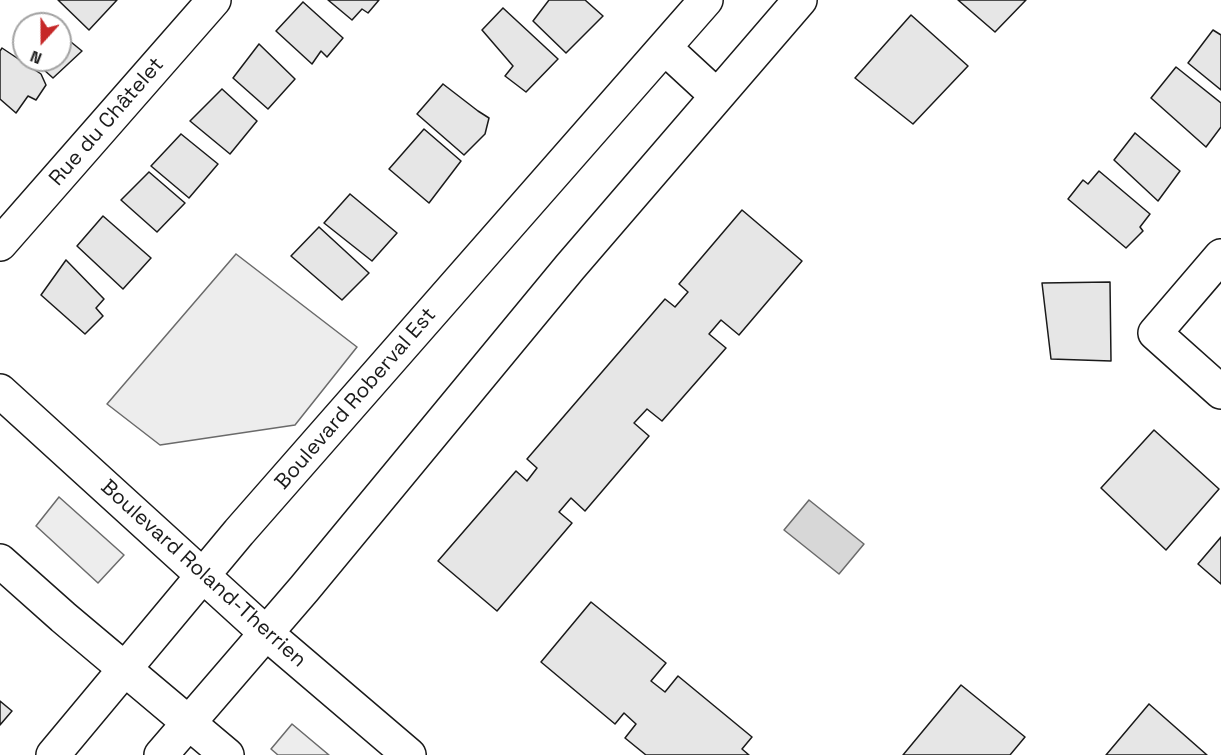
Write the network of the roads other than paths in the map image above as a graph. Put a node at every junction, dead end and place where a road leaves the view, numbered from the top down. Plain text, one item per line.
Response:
1 (214, 0) edge
2 (706, 0) edge
3 (800, 0) edge
4 (665, 48) junction
5 (717, 96) junction
6 (0, 244) edge
7 (1221, 256) edge
8 (0, 390) edge
9 (1221, 392) edge
10 (0, 561) edge
11 (202, 576) junction
12 (266, 633) junction
13 (125, 669) junction
14 (189, 723) junction
15 (53, 755) edge
16 (161, 755) edge
17 (227, 755) edge
18 (409, 755) edge

1 - 6 street, Rue du Châtelet
2 - 4 street, Boulevard Roberval Est
3 - 5 street
4 - 5 street
4 - 11 street, Boulevard Roberval Est
5 - 12 street
7 - 9 street
8 - 11 street, Boulevard Roland-Therrien
10 - 13 street
11 - 12 street, Boulevard Roland-Therrien
11 - 13 street, Boulevard Roberval Est
12 - 14 street
12 - 18 street, Boulevard Roland-Therrien
13 - 14 street
13 - 15 street, Boulevard Roberval Est
14 - 16 street
14 - 17 street

